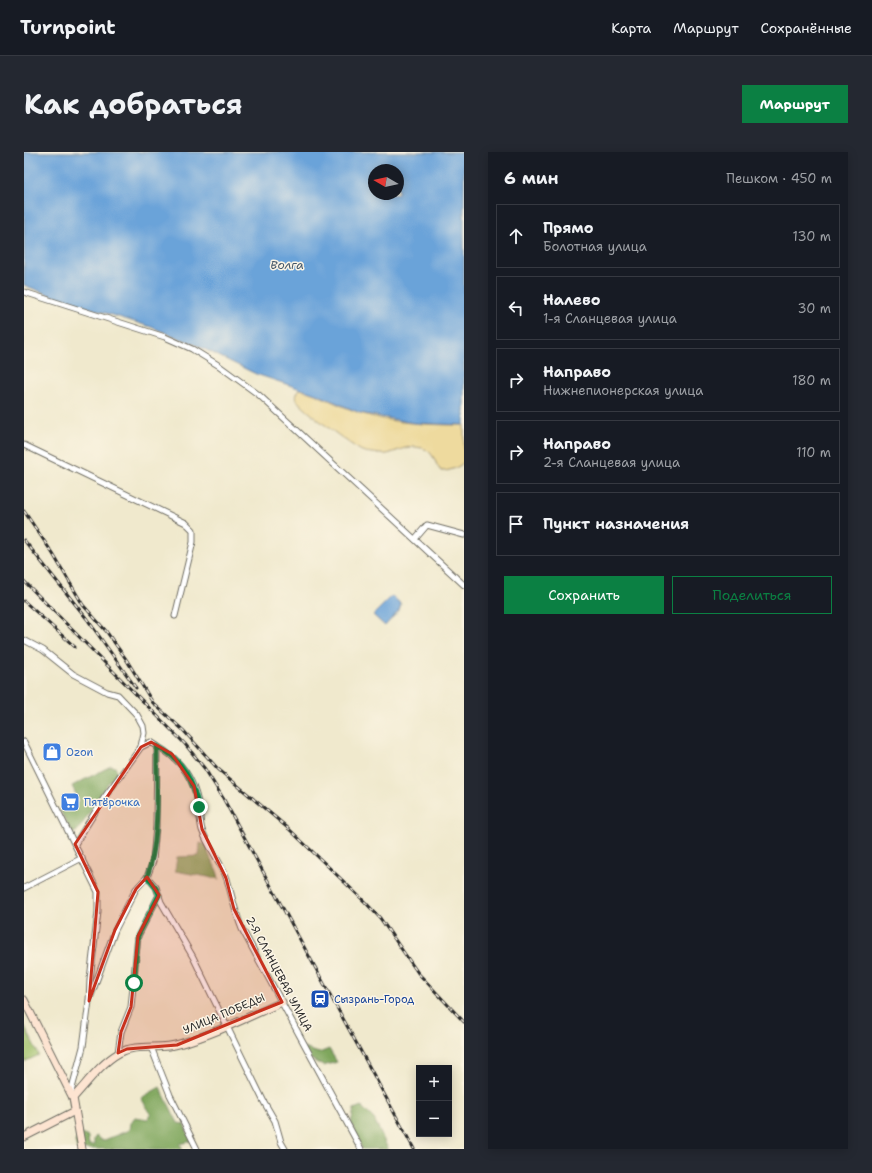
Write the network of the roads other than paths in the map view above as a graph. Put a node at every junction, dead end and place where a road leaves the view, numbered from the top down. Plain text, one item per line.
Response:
1 (24, 292) edge
2 (24, 445) edge
3 (464, 535) edge
4 (415, 539) junction
5 (464, 586) edge
6 (175, 616) dead end
7 (24, 640) edge
8 (24, 742) edge
9 (141, 746) junction
10 (157, 746) junction
11 (75, 844) junction
12 (82, 858) junction
13 (147, 877) junction
14 (24, 888) edge
15 (159, 895) junction
16 (24, 1000) edge
17 (89, 1001) junction
18 (282, 1002) junction
19 (228, 1026) junction
20 (151, 1047) junction
21 (118, 1054) junction
22 (72, 1095) junction
23 (75, 1111) junction
24 (24, 1137) edge
25 (82, 1149) edge
26 (197, 1149) edge
27 (285, 1149) edge
28 (361, 1149) edge

1 - 4 street
2 - 6 street
3 - 4 street
4 - 5 street
7 - 9 street
8 - 11 street
9 - 10 street, 2-Я СЛАНЦЕВАЯ УЛИЦА
9 - 11 street
10 - 13 street
10 - 18 street, 2-Я СЛАНЦЕВАЯ УЛИЦА
11 - 12 street
12 - 14 street
12 - 17 street
13 - 15 street
13 - 17 street
15 - 19 street
15 - 21 street
16 - 22 street
17 - 22 street
18 - 19 street, УЛИЦА ПОБЕДЫ
18 - 28 street, 2-Я СЛАНЦЕВАЯ УЛИЦА
19 - 20 street, УЛИЦА ПОБЕДЫ
19 - 27 street
20 - 21 street, УЛИЦА ПОБЕДЫ
20 - 26 street
21 - 22 street, УЛИЦА ПОБЕДЫ
22 - 23 street
23 - 24 street
23 - 25 street

